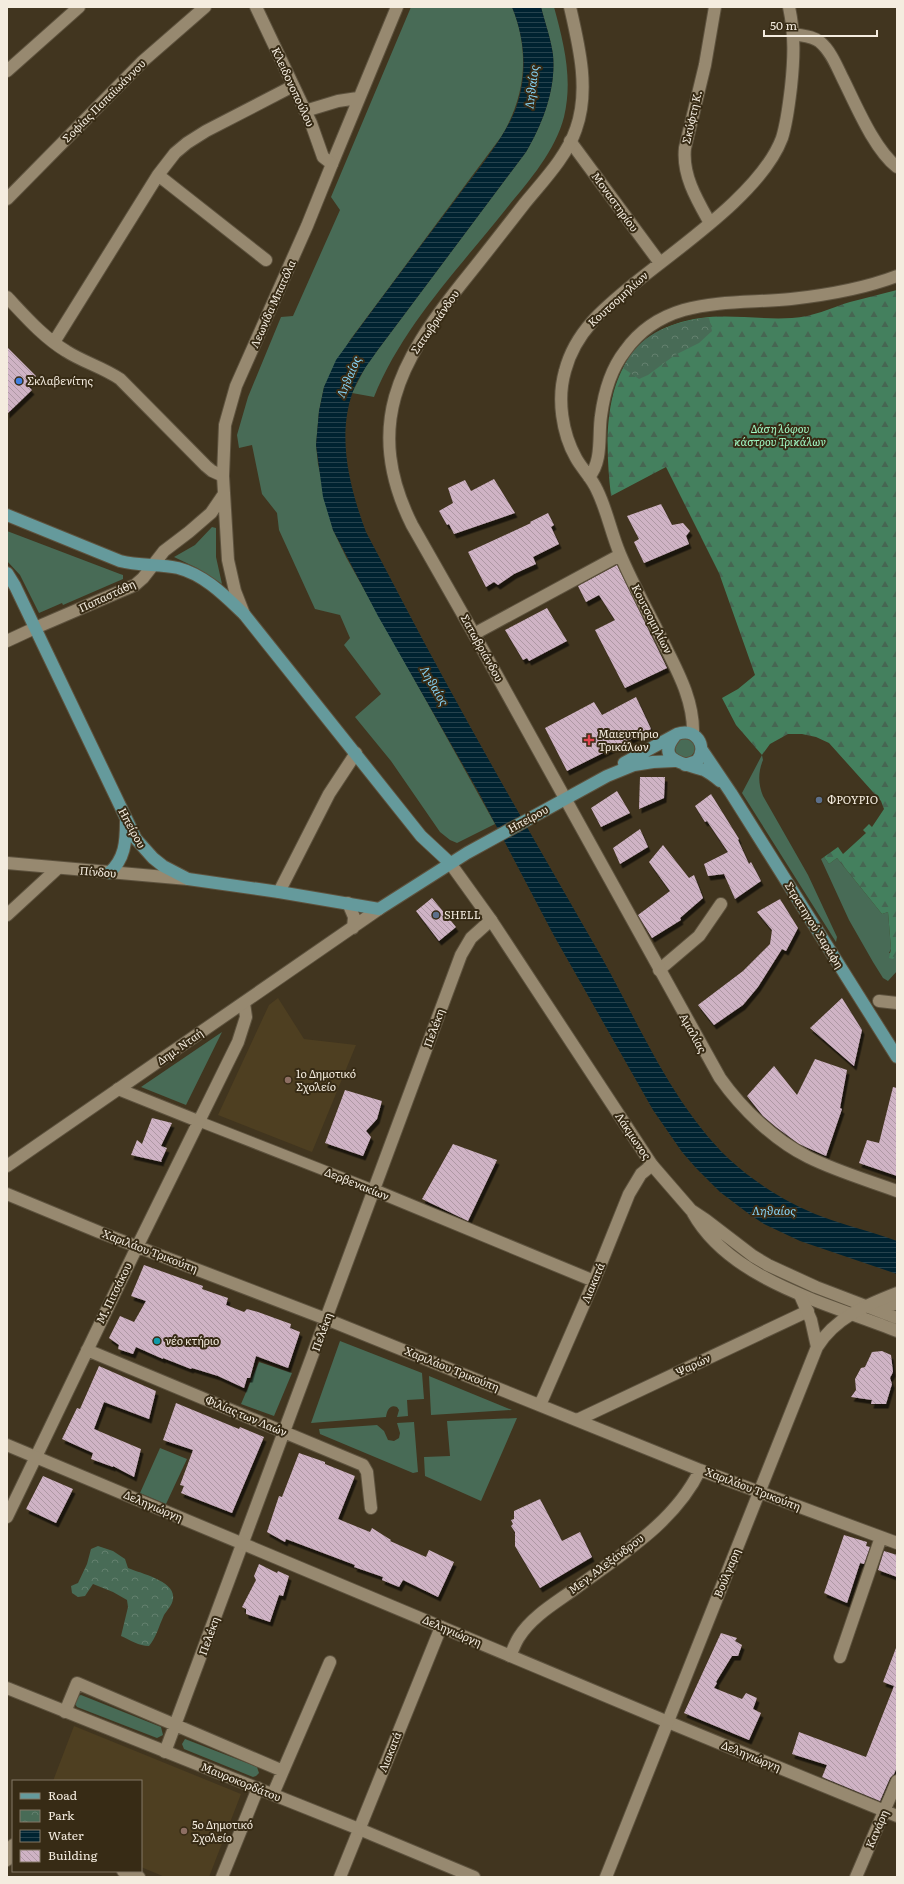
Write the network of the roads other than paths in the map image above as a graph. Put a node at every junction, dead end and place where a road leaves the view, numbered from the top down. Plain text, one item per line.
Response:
1 (78, 7) edge
2 (205, 7) edge
3 (256, 7) edge
4 (397, 7) edge
5 (570, 7) edge
6 (715, 7) edge
7 (789, 7) edge
8 (794, 34) junction
9 (7, 71) edge
10 (293, 86) junction
11 (358, 98) junction
12 (305, 111) junction
13 (570, 141) junction
14 (332, 164) junction
15 (897, 167) edge
16 (158, 175) junction
17 (7, 199) edge
18 (710, 223) junction
19 (266, 260) dead end
20 (660, 263) junction
21 (897, 276) edge
22 (7, 297) edge
23 (54, 342) junction
24 (224, 476) junction
25 (589, 477) junction
26 (224, 494) junction
27 (7, 515) edge
28 (620, 555) junction
29 (152, 566) junction
30 (7, 573) edge
31 (244, 614) junction
32 (35, 628) junction
33 (474, 634) junction
34 (7, 641) edge
35 (694, 734) junction
36 (675, 736) junction
37 (702, 750) junction
38 (356, 753) junction
39 (680, 763) junction
40 (607, 776) junction
41 (732, 793) junction
42 (566, 799) junction
43 (126, 818) junction
44 (7, 863) edge
45 (450, 863) junction
46 (58, 868) junction
47 (108, 873) junction
48 (188, 880) junction
49 (280, 892) junction
50 (348, 903) junction
51 (721, 904) dead end
52 (379, 908) junction
53 (7, 915) edge
54 (491, 920) junction
55 (353, 928) junction
56 (659, 970) junction
57 (879, 1001) dead end
58 (244, 1003) junction
59 (897, 1003) edge
60 (897, 1057) edge
61 (118, 1089) junction
62 (198, 1121) junction
63 (652, 1165) junction
64 (7, 1166) edge
65 (374, 1190) junction
66 (897, 1190) edge
67 (7, 1194) edge
68 (691, 1210) junction
69 (137, 1247) junction
70 (594, 1281) junction
71 (897, 1293) edge
72 (800, 1295) junction
73 (897, 1304) edge
74 (866, 1306) junction
75 (808, 1311) junction
76 (851, 1314) junction
77 (897, 1318) edge
78 (326, 1319) junction
79 (897, 1331) edge
80 (817, 1347) junction
81 (87, 1350) junction
82 (540, 1405) junction
83 (577, 1420) junction
84 (284, 1432) junction
85 (7, 1445) edge
86 (35, 1457) junction
87 (700, 1470) junction
88 (759, 1492) junction
89 (371, 1508) dead end
90 (7, 1517) edge
91 (881, 1537) junction
92 (897, 1543) edge
93 (243, 1544) junction
94 (441, 1627) junction
95 (510, 1656) junction
96 (840, 1657) dead end
97 (330, 1662) dead end
98 (7, 1688) edge
99 (65, 1712) junction
100 (668, 1722) junction
101 (176, 1724) junction
102 (165, 1752) junction
103 (283, 1771) junction
104 (897, 1781) edge
105 (258, 1788) junction
106 (273, 1794) junction
107 (884, 1811) junction
108 (897, 1816) edge
109 (359, 1829) junction
110 (12, 1848) edge
111 (7, 1860) edge
112 (126, 1872) edge
113 (139, 1877) edge
114 (222, 1877) edge
115 (340, 1877) edge
116 (474, 1877) edge
117 (606, 1877) edge
118 (856, 1877) edge

1 - 9 street
2 - 17 street, Σοφίας Παπαϊωάννου
3 - 10 street, Κλειδονοπούλου
4 - 11 street, Λεωνίδα Μπατόλα
5 - 13 street, Σατωβριάνδου
6 - 18 street, Σκύφτη Κ.
7 - 8 street, Κουτσομηλίων
8 - 15 street
8 - 18 street, Κουτσομηλίων
10 - 12 street, Κλειδονοπούλου
10 - 16 street
11 - 12 street
11 - 14 street, Λεωνίδα Μπατόλα
12 - 14 street, Κλειδονοπούλου
13 - 20 street, Μοναστηρίου
13 - 33 street, Σατωβριάνδου
14 - 24 street, Λεωνίδα Μπατόλα
16 - 19 street
16 - 23 street
18 - 20 street, Κουτσομηλίων
20 - 25 street, Κουτσομηλίων
21 - 25 street
22 - 23 street
23 - 24 street
24 - 26 street, Λεωνίδα Μπατόλα
25 - 28 street, Κουτσομηλίων
26 - 29 street, Παπαστάθη
26 - 31 street, Λεωνίδα Μπατόλα
27 - 29 main road
28 - 33 street
28 - 35 street, Κουτσομηλίων
29 - 31 main road
29 - 32 street, Παπαστάθη
30 - 32 main road, Ηπείρου
31 - 38 main road
32 - 34 street, Παπαστάθη
32 - 43 main road, Ηπείρου
33 - 42 street, Σατωβριάνδου
35 - 36 main road
35 - 37 main road
36 - 39 main road
36 - 40 main road, Ηπείρου
37 - 39 main road
37 - 41 main road
38 - 45 main road
38 - 49 street
39 - 40 main road, Ηπείρου
39 - 41 main road
40 - 42 main road, Ηπείρου
41 - 60 main road, Στρατηγού Σαράφη
42 - 45 main road, Ηπείρου
42 - 56 street, Αμαλίας
43 - 47 main road
43 - 48 main road, Ηπείρου
44 - 46 street, Πίνδου
45 - 52 main road, Ηπείρου
45 - 54 street, Λάκμωνος
46 - 47 street, Πίνδου
46 - 53 street
47 - 48 street, Πίνδου
48 - 49 main road, Ηπείρου
49 - 50 main road, Ηπείρου
50 - 52 main road, Ηπείρου
50 - 55 street
51 - 56 street
52 - 55 street, Δημ. Νταή
54 - 63 street, Λάκμωνος
54 - 65 street, Πελέκη
55 - 58 street, Δημ. Νταή
56 - 66 street, Αμαλίας
57 - 59 street
58 - 61 street, Δημ. Νταή
58 - 62 street, Μ. Πιτσάκου
61 - 62 street, Δερβενακίων
61 - 64 street, Δημ. Νταή
62 - 65 street, Δερβενακίων
62 - 69 street, Μ. Πιτσάκου
63 - 68 street, Λάκμωνος
63 - 70 street, Λιακατά
65 - 70 street, Δερβενακίων
65 - 78 street, Πελέκη
67 - 69 street, Χαριλάου Τρικούπη
68 - 72 street
68 - 74 street, Λάκμωνος
69 - 78 street, Χαριλάου Τρικούπη
69 - 81 street, Μ. Πιτσάκου
70 - 82 street, Λιακατά
71 - 74 street, Βούλγαρη
72 - 75 street
72 - 76 street
73 - 74 street
74 - 76 street, Βούλγαρη
74 - 77 street, Λάκμωνος
75 - 80 street
75 - 83 street, Ψαρών
76 - 79 street
76 - 80 street, Βούλγαρη
78 - 82 street, Χαριλάου Τρικούπη
78 - 84 street, Πελέκη
80 - 88 street, Βούλγαρη
81 - 84 street, Φιλίας των Λαών
81 - 86 street, Μ. Πιτσάκου
82 - 83 street, Χαριλάου Τρικούπη
83 - 87 street, Χαριλάου Τρικούπη
84 - 89 street, Φιλίας των Λαών
84 - 93 street, Πελέκη
85 - 86 street, Δεληγιώργη
86 - 90 street, Μ. Πιτσάκου
86 - 93 street, Δεληγιώργη
87 - 88 street, Χαριλάου Τρικούπη
87 - 95 street, Μεγ. Αλεξάνδρου
88 - 91 street, Χαριλάου Τρικούπη
88 - 100 street, Βούλγαρη
91 - 92 street, Χαριλάου Τρικούπη
91 - 96 street
93 - 94 street, Δεληγιώργη
93 - 101 street, Πελέκη
94 - 95 street, Δεληγιώργη
94 - 109 street, Λιακατά
95 - 100 street, Δεληγιώργη
97 - 103 street
98 - 99 street, Μαυροκορδάτου
99 - 101 street
99 - 102 street, Μαυροκορδάτου
100 - 107 street, Δεληγιώργη
100 - 117 street, Βούλγαρη
101 - 102 street, Πελέκη
101 - 103 street
102 - 105 street, Μαυροκορδάτου
103 - 106 street
104 - 107 street, Κανάρη
105 - 106 street, Μαυροκορδάτου
105 - 114 street
106 - 109 street, Μαυροκορδάτου
107 - 108 street, Δεληγιώργη
107 - 118 street, Κανάρη
109 - 115 street, Λιακατά
109 - 116 street, Μαυροκορδάτου
110 - 111 street
112 - 113 street

